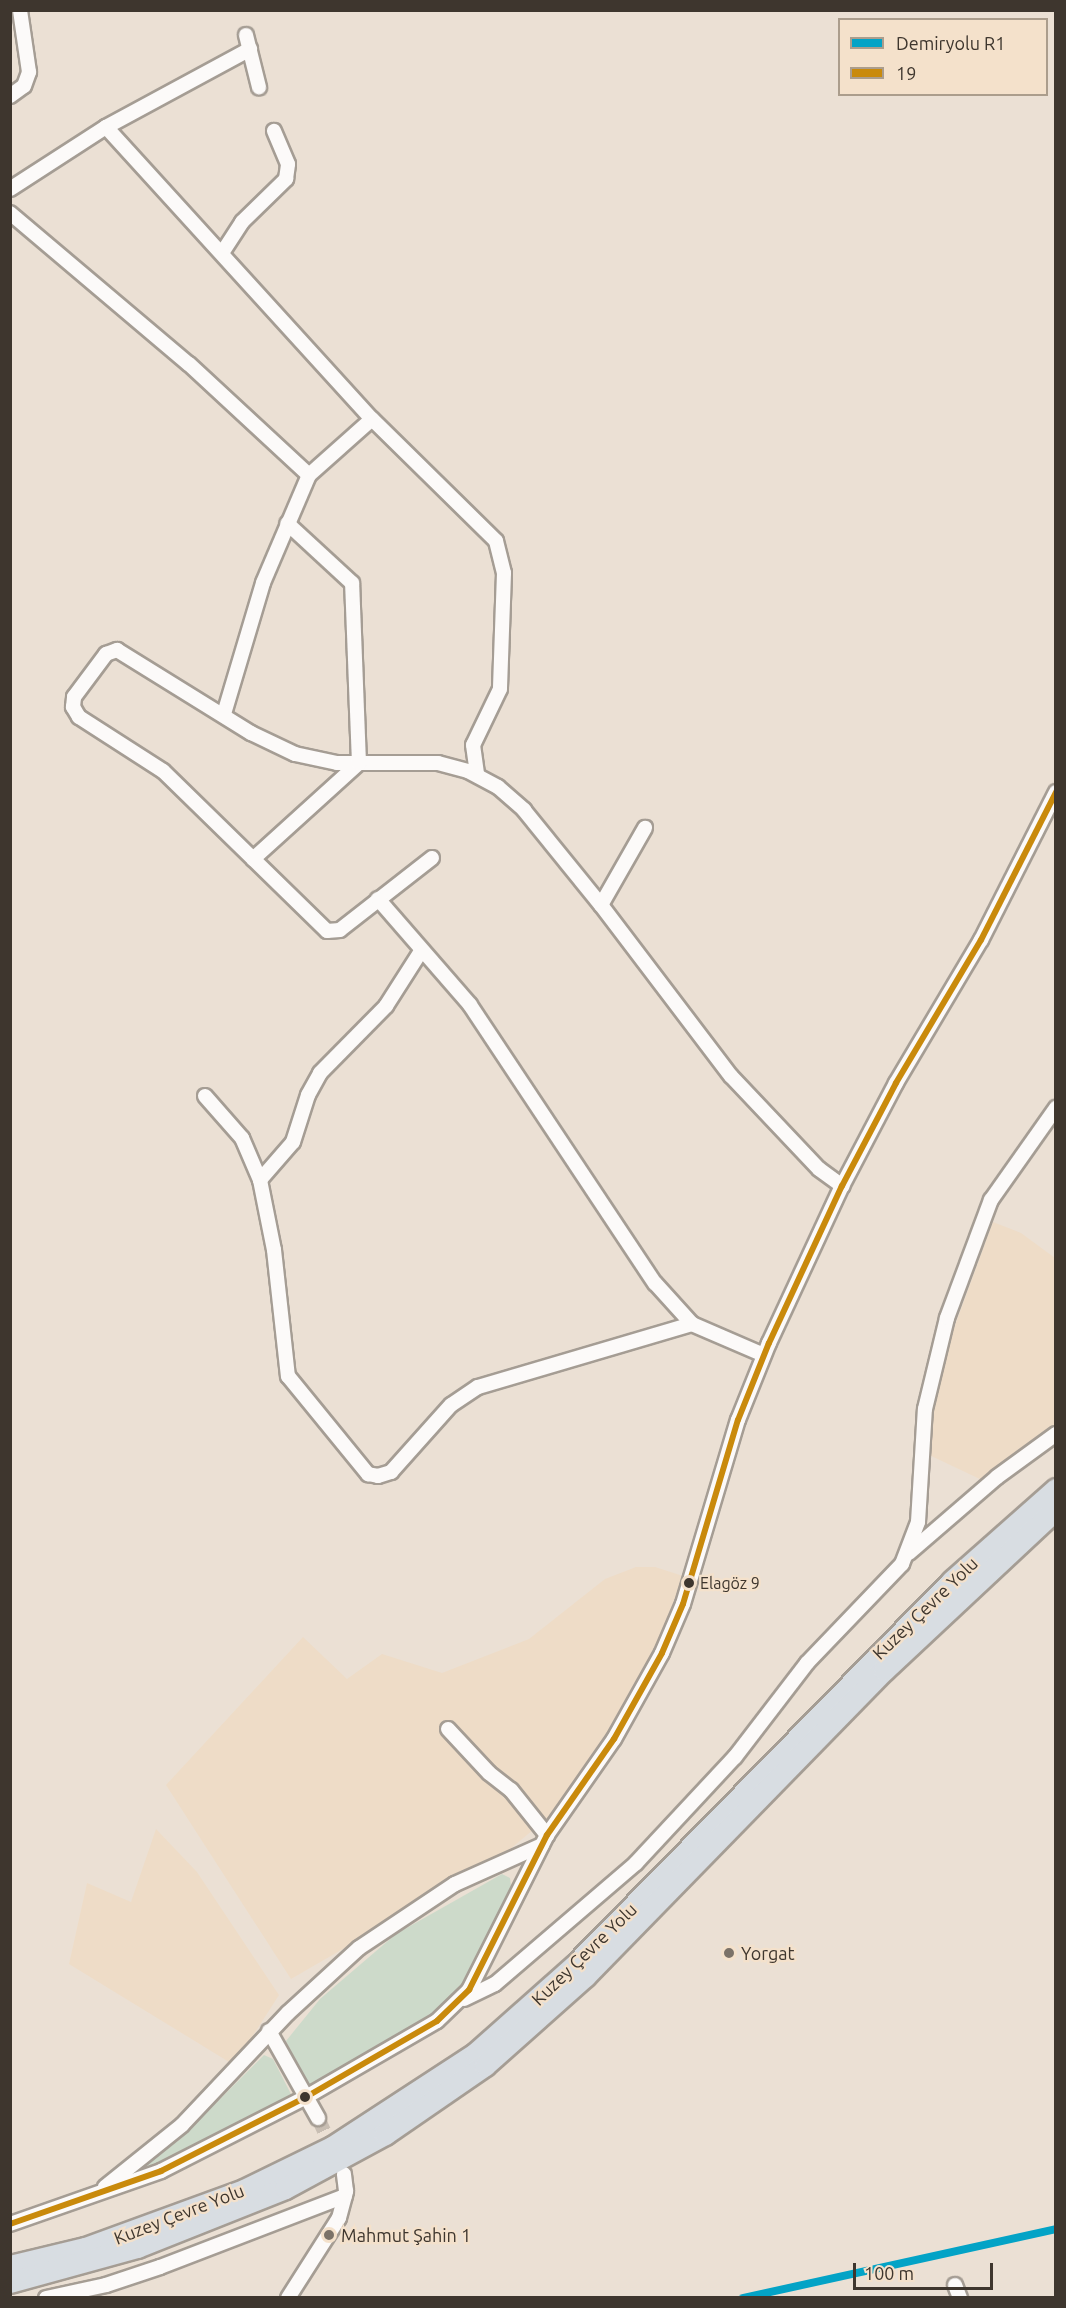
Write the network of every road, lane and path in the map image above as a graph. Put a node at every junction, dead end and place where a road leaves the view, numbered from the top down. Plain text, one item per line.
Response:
1 (20, 10) edge
2 (246, 35) dead end
3 (250, 49) junction
4 (259, 87) dead end
5 (10, 96) edge
6 (106, 127) junction
7 (274, 131) dead end
8 (10, 189) edge
9 (10, 213) edge
10 (222, 253) junction
11 (372, 419) junction
12 (309, 475) junction
13 (287, 523) junction
14 (224, 714) junction
15 (359, 763) junction
16 (477, 775) junction
17 (1056, 792) edge
18 (645, 828) dead end
19 (432, 858) dead end
20 (253, 859) junction
21 (378, 899) junction
22 (601, 905) junction
23 (422, 951) junction
24 (205, 1096) dead end
25 (1056, 1108) edge
26 (260, 1180) junction
27 (842, 1186) junction
28 (693, 1324) junction
29 (764, 1355) junction
30 (1056, 1434) edge
31 (1056, 1489) edge
32 (1056, 1509) edge
33 (908, 1555) junction
34 (448, 1729) dead end
35 (545, 1840) junction
36 (459, 2001) junction
37 (269, 2031) junction
38 (306, 2097) junction
39 (318, 2118) tunnel mouth
40 (344, 2174) dead end
41 (345, 2196) junction
42 (83, 2202) junction
43 (10, 2224) edge
44 (10, 2266) edge
45 (10, 2282) edge
46 (46, 2298) edge
47 (288, 2298) edge

1 - 5 street
2 - 3 street
3 - 4 street
3 - 6 street
6 - 8 street
6 - 10 street
7 - 10 street
9 - 12 street
10 - 11 street
11 - 12 street
11 - 16 street
12 - 13 street
13 - 14 street
13 - 15 street
14 - 15 street
14 - 20 street
15 - 16 street
15 - 20 street
16 - 22 street
17 - 27 street
18 - 22 street
19 - 21 street
20 - 21 street
21 - 23 street
22 - 27 street
23 - 26 street
23 - 28 street
24 - 26 street
25 - 33 street
26 - 28 street
27 - 29 street
28 - 29 street
29 - 35 street
30 - 33 street
31 - 44 highway, Kuzey Çevre Yolu
32 - 45 highway, Kuzey Çevre Yolu
33 - 36 street
34 - 35 street
35 - 36 street
35 - 37 street
36 - 38 street
37 - 38 street
37 - 42 street
38 - 39 street
38 - 42 street
40 - 41 street
41 - 46 street
41 - 47 street
42 - 43 street

